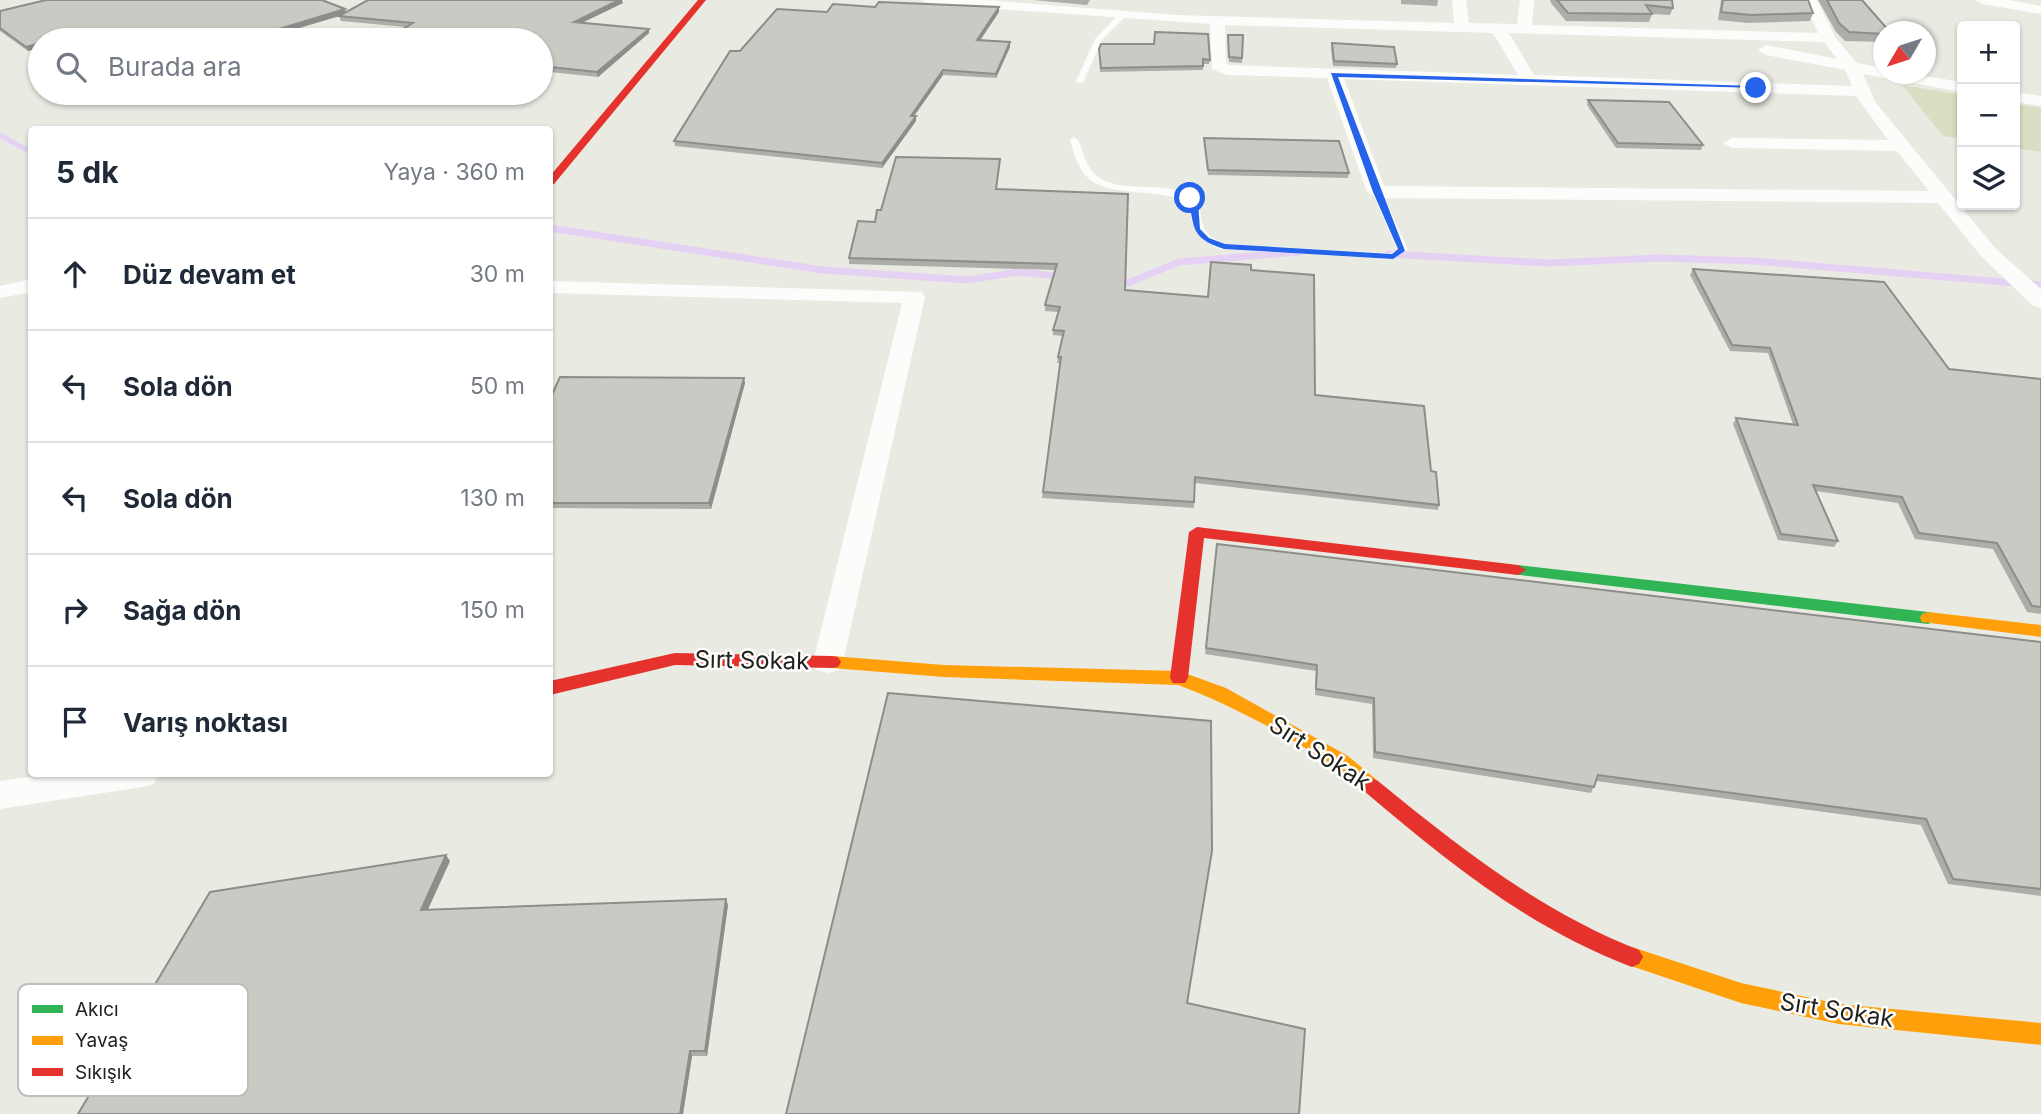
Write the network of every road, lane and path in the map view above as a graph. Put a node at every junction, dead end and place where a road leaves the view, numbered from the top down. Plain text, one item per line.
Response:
1 (702, 0) edge
2 (937, 0) edge
3 (1185, 0) edge
4 (1459, 0) edge
5 (1527, 0) edge
6 (1810, 0) edge
7 (1982, 0) edge
8 (2041, 10) edge
9 (1121, 17) junction
10 (1177, 19) junction
11 (1217, 20) junction
12 (1462, 29) junction
13 (1500, 31) junction
14 (1524, 31) junction
15 (1678, 34) junction
16 (1828, 38) junction
17 (1852, 66) junction
18 (1873, 70) edge
19 (1334, 75) junction
20 (1529, 80) junction
21 (1080, 81) dead end
22 (1936, 82) edge
23 (1957, 86) edge
24 (1860, 91) junction
25 (2020, 98) edge
26 (2041, 101) edge
27 (1074, 140) dead end
28 (1732, 144) dead end
29 (1901, 146) junction
30 (553, 178) edge
31 (1377, 192) junction
32 (1940, 197) junction
33 (28, 286) edge
34 (553, 287) edge
35 (0, 292) edge
36 (2041, 301) edge
37 (2041, 631) edge
38 (828, 662) junction
39 (1179, 678) junction
40 (553, 687) edge
41 (122, 777) edge
42 (0, 795) edge
43 (2041, 1034) edge

1 - 30 street
2 - 9 street
3 - 10 street
4 - 12 street
5 - 14 street
6 - 16 street
7 - 8 street
9 - 10 street
9 - 21 lane
10 - 11 street
11 - 12 street
11 - 19 street
12 - 13 street
13 - 14 street
13 - 20 street
14 - 15 street
15 - 16 street
15 - 17 street
16 - 17 street
17 - 18 street
17 - 24 street
19 - 20 street
19 - 31 street
20 - 24 street
22 - 23 street
24 - 29 street
25 - 26 street
27 - 31 lane
28 - 29 street
29 - 32 street
31 - 32 street
32 - 36 street
33 - 35 street
34 - 38 street
37 - 39 street
38 - 39 street, Sırt Sokak
38 - 40 street, Sırt Sokak
39 - 43 street, Sırt Sokak
41 - 42 street

